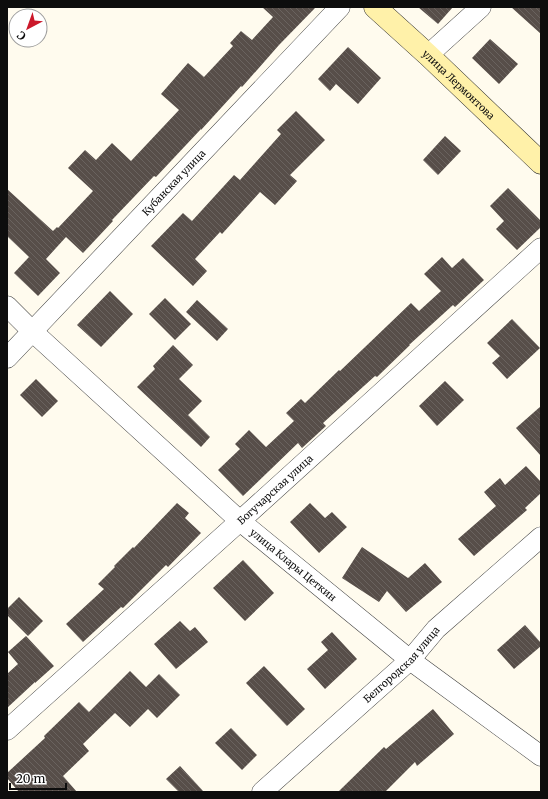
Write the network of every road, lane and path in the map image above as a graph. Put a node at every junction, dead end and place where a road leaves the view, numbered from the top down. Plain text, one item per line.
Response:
1 (340, 7) edge
2 (375, 7) edge
3 (481, 7) edge
4 (428, 55) junction
5 (541, 163) edge
6 (541, 248) edge
7 (7, 306) edge
8 (32, 332) junction
9 (7, 358) edge
10 (240, 521) junction
11 (541, 537) edge
12 (410, 660) junction
13 (7, 730) edge
14 (541, 756) edge
15 (262, 792) edge

1 - 8 street, Кубанская улица
2 - 4 street, улица Лермонтова
3 - 4 street
4 - 5 street, улица Лермонтова
6 - 10 street, Богучарская улица
7 - 8 street, улица Клары Цеткин
8 - 9 street, Кубанская улица
8 - 10 street, улица Клары Цеткин
10 - 12 street, улица Клары Цеткин
10 - 13 street, Богучарская улица
11 - 12 street, Белгородская улица
12 - 14 street, улица Клары Цеткин
12 - 15 street, Белгородская улица

